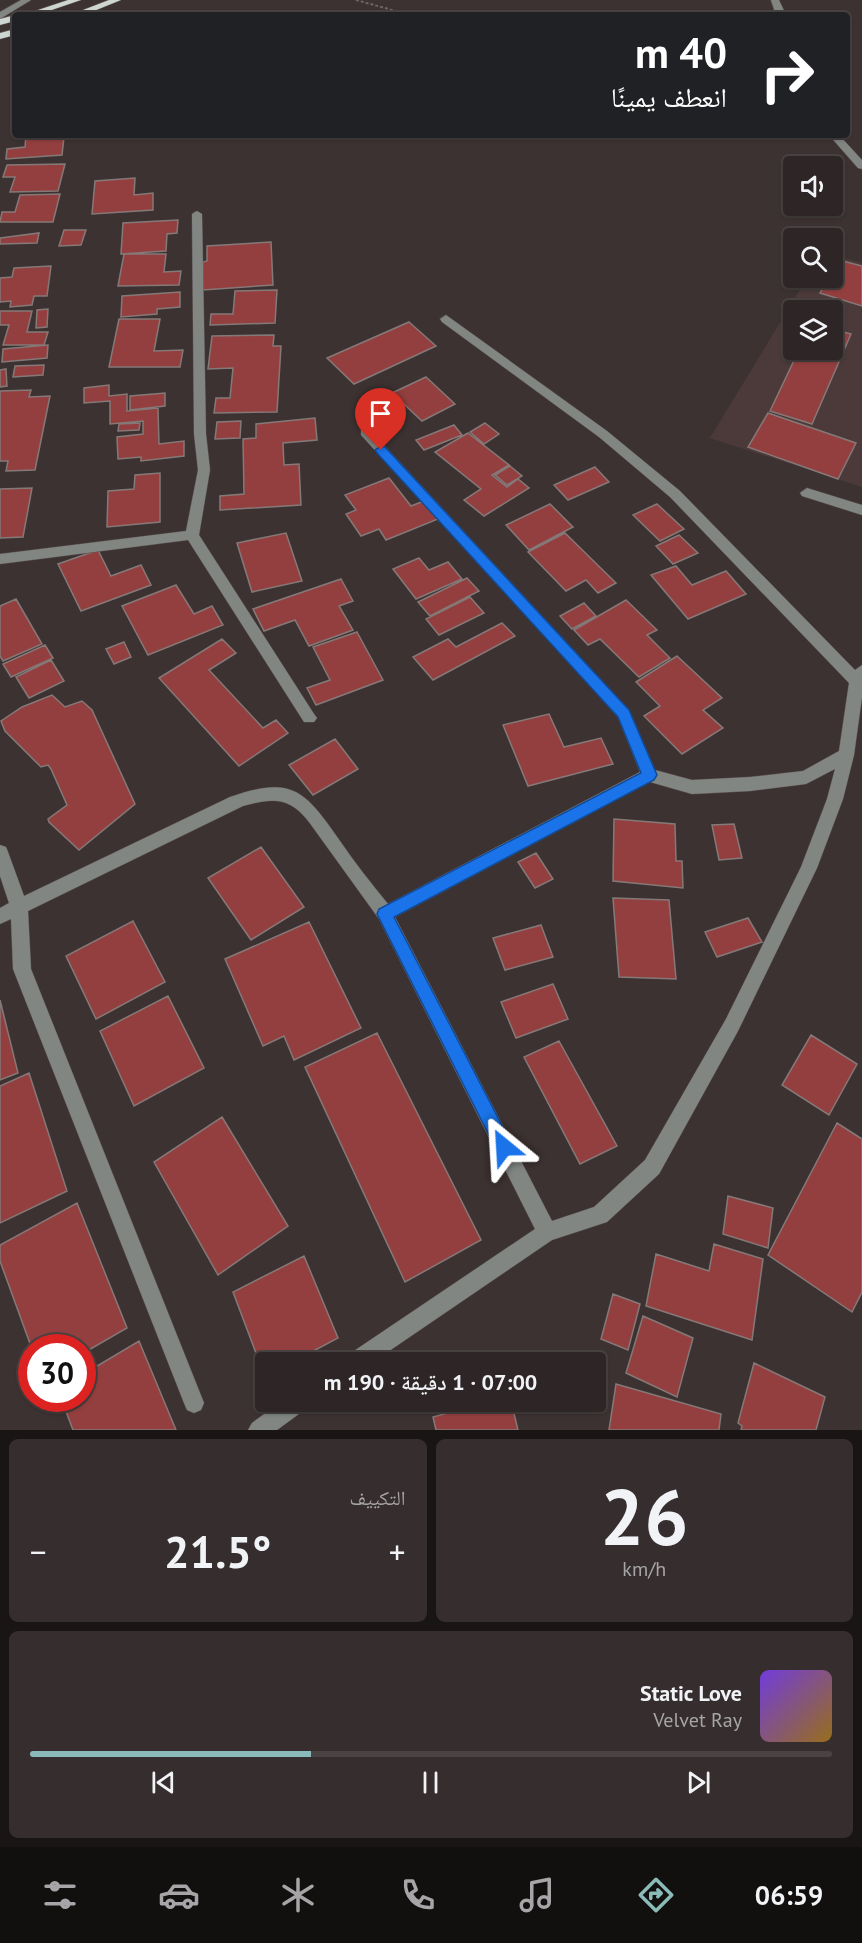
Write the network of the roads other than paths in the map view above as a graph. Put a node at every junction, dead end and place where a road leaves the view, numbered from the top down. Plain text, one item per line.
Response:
1 (27, 0) edge
2 (77, 0) edge
3 (117, 0) edge
4 (38, 12) edge
5 (83, 12) edge
6 (0, 16) edge
7 (837, 138) edge
8 (862, 166) edge
9 (196, 214) dead end
10 (446, 319) dead end
11 (365, 432) dead end
12 (807, 493) dead end
13 (862, 510) edge
14 (192, 536) junction
15 (0, 559) edge
16 (859, 676) edge
17 (858, 705) edge
18 (309, 718) dead end
19 (846, 755) junction
20 (650, 775) junction
21 (0, 852) edge
22 (18, 908) junction
23 (385, 914) junction
24 (0, 916) edge
25 (548, 1232) junction
26 (370, 1352) edge
27 (194, 1403) dead end
28 (284, 1412) edge
29 (259, 1430) edge

1 - 6 street
2 - 4 main road
3 - 5 main road
7 - 8 street
9 - 14 street
10 - 16 street
11 - 20 street
12 - 13 street
14 - 15 street
14 - 18 street
16 - 17 street
17 - 19 street
19 - 20 street
19 - 25 street
20 - 23 street
21 - 22 street
22 - 23 street
22 - 24 street
22 - 27 street
23 - 25 street
25 - 26 street
28 - 29 street

